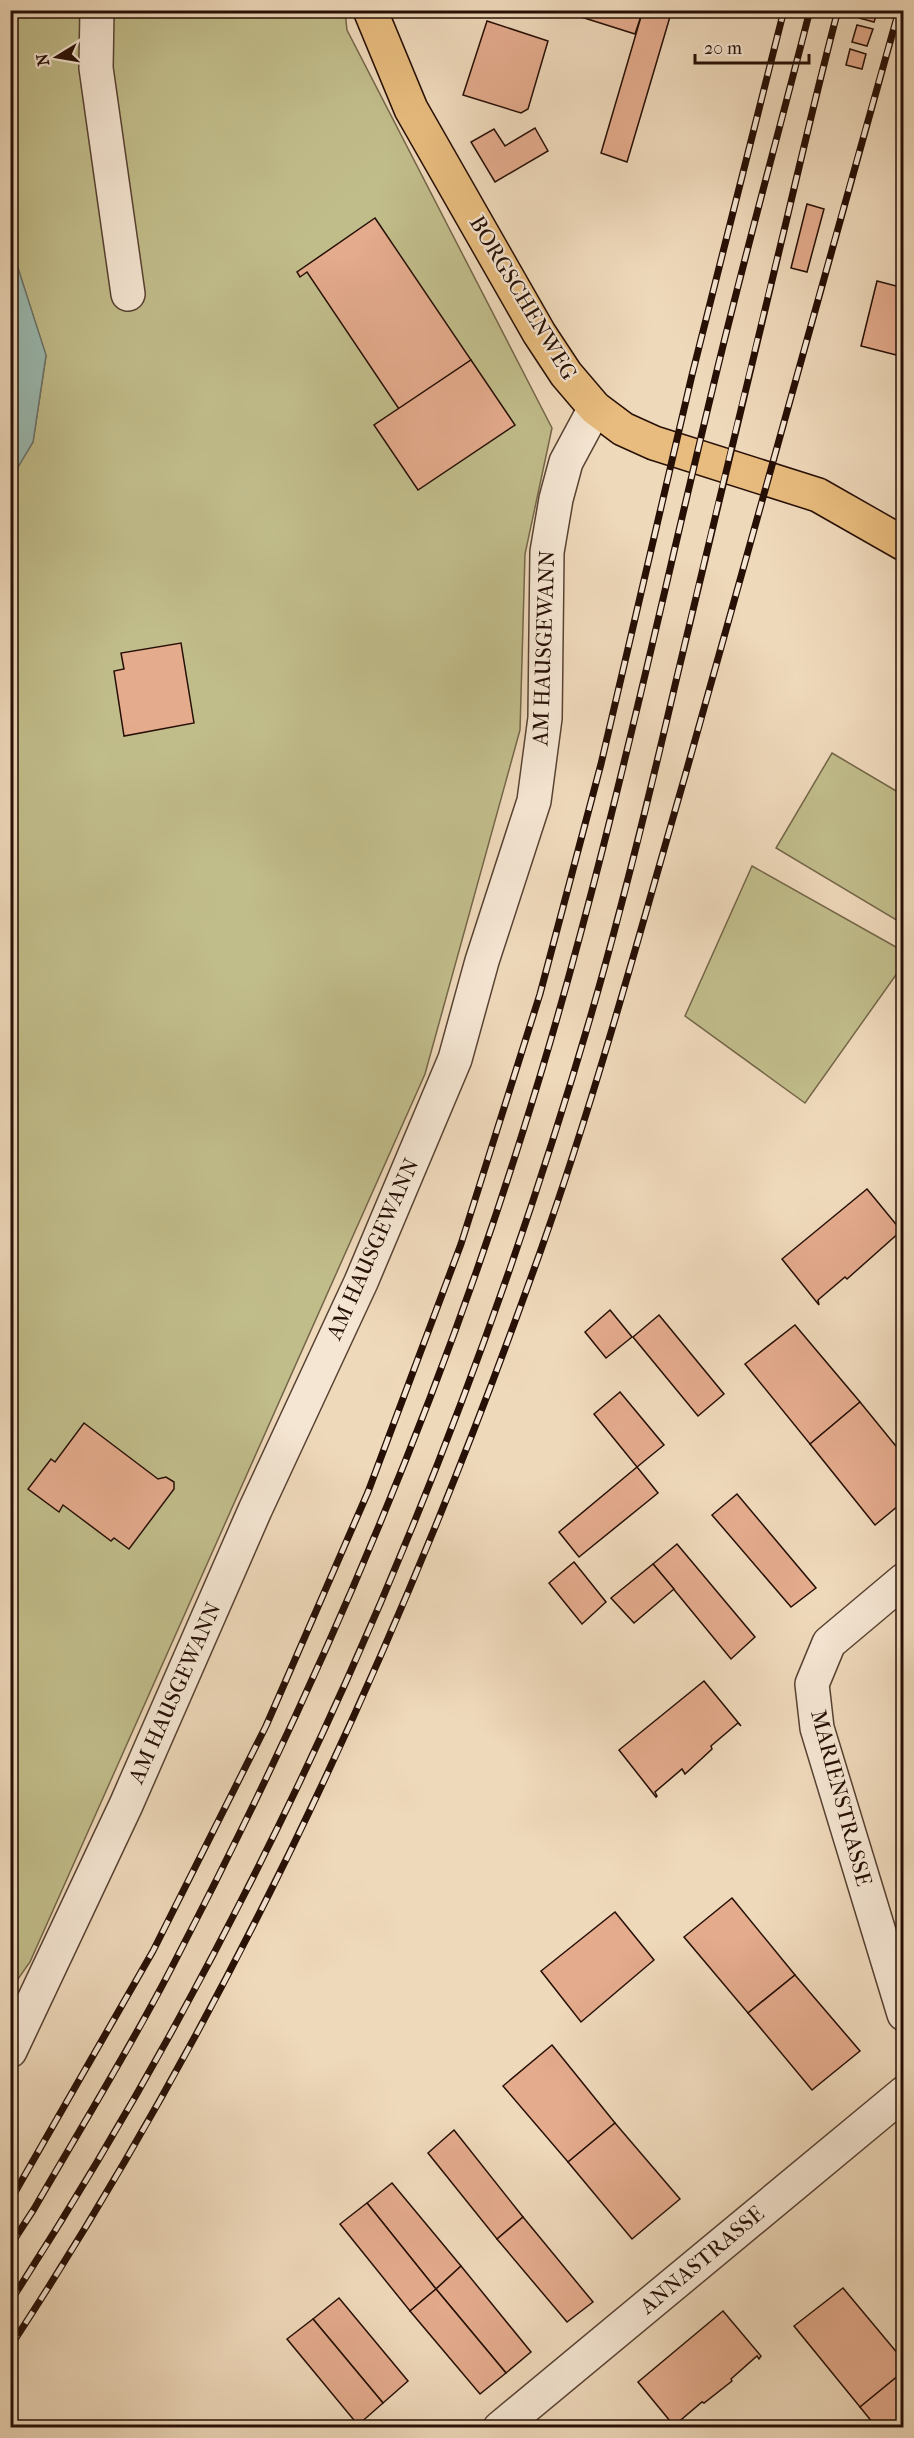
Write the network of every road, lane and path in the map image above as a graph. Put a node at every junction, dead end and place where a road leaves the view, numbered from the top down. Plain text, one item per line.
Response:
1 (97, 10) edge
2 (370, 10) edge
3 (128, 294) dead end
4 (595, 408) junction
5 (903, 544) edge
6 (903, 1580) edge
7 (903, 2014) edge
8 (10, 2050) edge
9 (903, 2093) edge
10 (500, 2427) edge

1 - 3 street
2 - 4 main road, BORGSCHENWEG
4 - 5 main road, BORGSCHENWEG
4 - 8 street, AM HAUSGEWANN
6 - 7 street, MARIENSTRASSE
9 - 10 street, ANNASTRASSE

